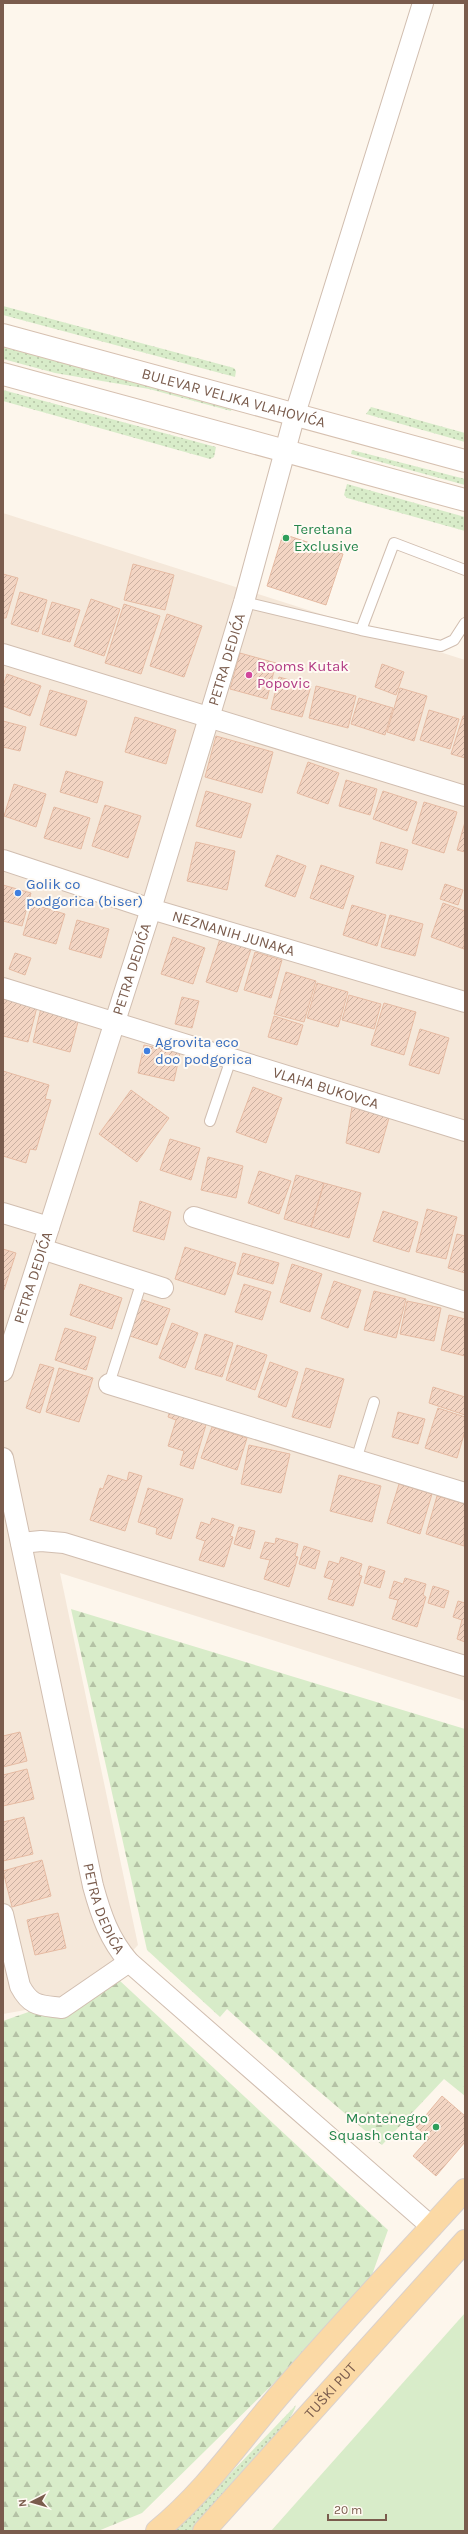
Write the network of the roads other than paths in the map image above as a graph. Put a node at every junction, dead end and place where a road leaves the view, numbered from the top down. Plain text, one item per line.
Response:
1 (423, 3) edge
2 (3, 335) edge
3 (3, 374) edge
4 (295, 414) junction
5 (285, 450) junction
6 (465, 461) edge
7 (465, 500) edge
8 (465, 570) edge
9 (244, 602) junction
10 (465, 623) edge
11 (361, 630) junction
12 (3, 654) edge
13 (209, 719) junction
14 (465, 796) edge
15 (3, 860) edge
16 (151, 909) junction
17 (3, 988) edge
18 (465, 1002) edge
19 (115, 1023) junction
20 (231, 1059) junction
21 (210, 1121) dead end
22 (465, 1131) edge
23 (3, 1213) edge
24 (194, 1216) dead end
25 (48, 1227) junction
26 (42, 1249) junction
27 (142, 1281) junction
28 (163, 1288) dead end
29 (465, 1302) edge
30 (3, 1371) edge
31 (109, 1384) joint
32 (374, 1402) dead end
33 (3, 1458) edge
34 (356, 1460) junction
35 (465, 1494) edge
36 (21, 1543) junction
37 (465, 1666) edge
38 (3, 1914) edge
39 (129, 1962) junction
40 (465, 2190) edge
41 (432, 2226) junction
42 (462, 2247) edge
43 (157, 2531) edge
44 (204, 2531) edge

1 - 4 street, PETRA DEDIĆA
2 - 4 main road, BULEVAR VELJKA VLAHOVIĆA
3 - 5 main road
4 - 5 street, PETRA DEDIĆA
4 - 6 main road, BULEVAR VELJKA VLAHOVIĆA
5 - 7 main road
5 - 9 street, PETRA DEDIĆA
8 - 11 lane
9 - 11 lane
9 - 13 street, PETRA DEDIĆA
10 - 11 lane
12 - 13 street
13 - 14 street
13 - 16 street, PETRA DEDIĆA
15 - 16 street, NEZNANIH JUNAKA
16 - 18 street, NEZNANIH JUNAKA
16 - 19 street, PETRA DEDIĆA
17 - 19 street, VLAHA BUKOVCA
19 - 20 street, VLAHA BUKOVCA
19 - 25 street, PETRA DEDIĆA
20 - 21 lane
20 - 22 street, VLAHA BUKOVCA
23 - 25 street
24 - 29 street
25 - 26 street, PETRA DEDIĆA
26 - 27 street
26 - 30 street, PETRA DEDIĆA
27 - 28 street
27 - 31 lane
31 - 34 street
32 - 34 lane
33 - 36 street, PETRA DEDIĆA
34 - 35 street
36 - 37 street
36 - 39 street, PETRA DEDIĆA
38 - 39 street
39 - 41 street, PETRA DEDIĆA
40 - 41 main road
41 - 43 main road
42 - 44 main road, TUŠKI PUT

